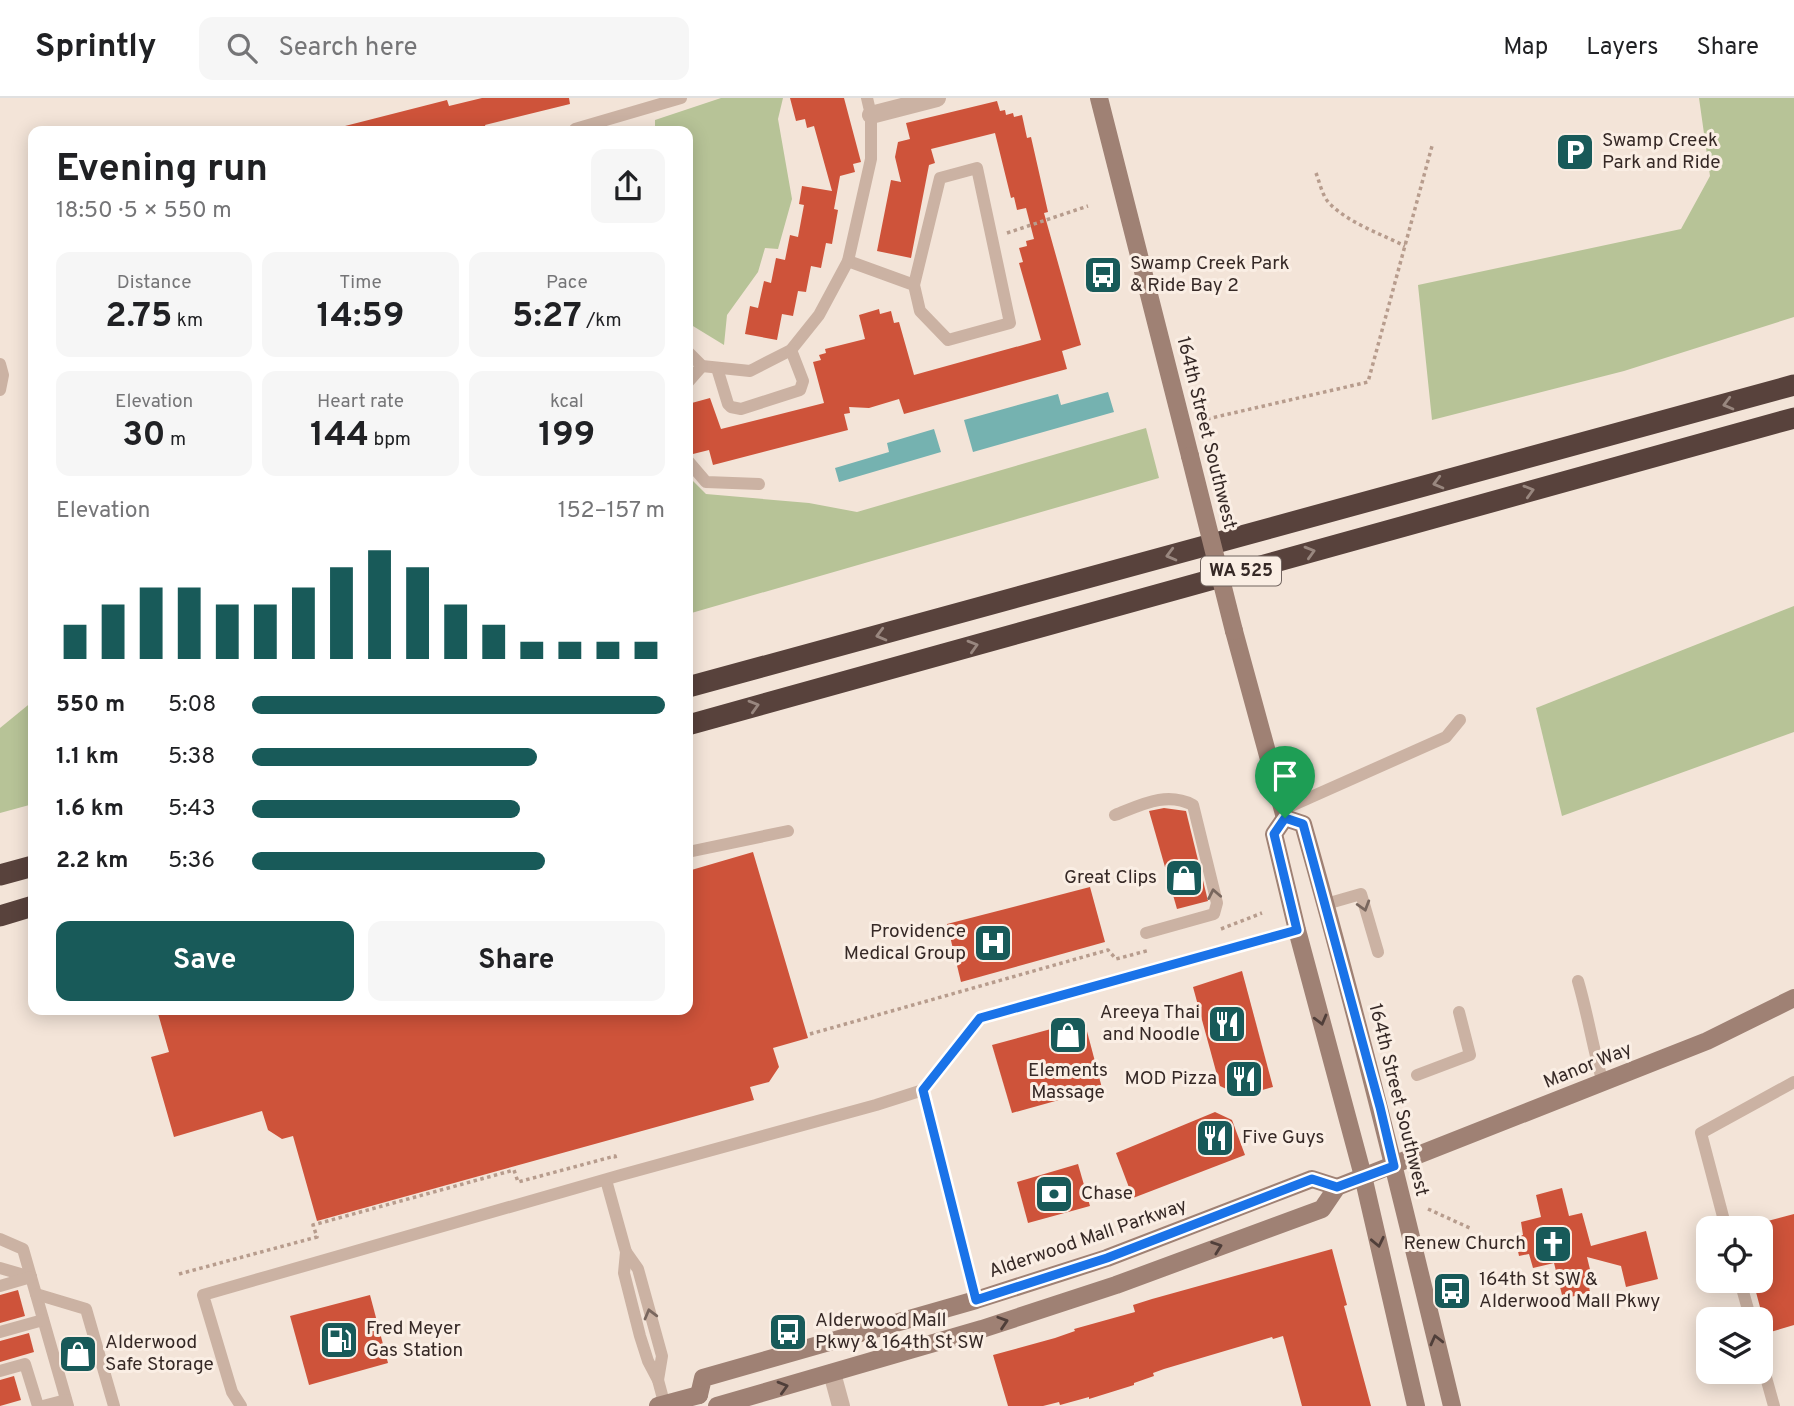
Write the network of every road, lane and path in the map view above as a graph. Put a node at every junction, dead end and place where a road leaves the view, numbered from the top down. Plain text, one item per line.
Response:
1 (681, 98) edge
2 (937, 98) edge
3 (1099, 98) edge
4 (869, 106) edge
5 (586, 126) edge
6 (1432, 146) dead end
7 (1316, 173) dead end
8 (1088, 206) dead end
9 (992, 238) junction
10 (1405, 246) junction
11 (848, 261) junction
12 (914, 285) junction
13 (791, 350) junction
14 (693, 357) edge
15 (0, 364) edge
16 (702, 366) junction
17 (717, 368) junction
18 (693, 376) edge
19 (1794, 385) edge
20 (0, 390) edge
21 (1794, 418) edge
22 (1207, 419) dead end
23 (693, 467) edge
24 (759, 484) dead end
25 (693, 686) edge
26 (1460, 720) dead end
27 (693, 724) edge
28 (1283, 814) junction
29 (1115, 815) dead end
30 (788, 831) dead end
31 (693, 851) edge
32 (28, 867) edge
33 (0, 875) edge
34 (1326, 904) junction
35 (28, 908) edge
36 (1262, 914) dead end
37 (0, 916) edge
38 (1220, 930) dead end
39 (1297, 930) junction
40 (1146, 933) dead end
41 (1159, 947) dead end
42 (1378, 952) dead end
43 (1578, 981) dead end
44 (1794, 998) edge
45 (1459, 1012) dead end
46 (810, 1034) dead end
47 (1417, 1075) dead end
48 (1794, 1082) edge
49 (1602, 1083) junction
50 (923, 1090) junction
51 (1394, 1166) junction
52 (1363, 1176) junction
53 (606, 1180) junction
54 (1337, 1187) junction
55 (1428, 1209) dead end
56 (1723, 1216) edge
57 (1472, 1228) dead end
58 (0, 1239) edge
59 (0, 1268) edge
60 (31, 1277) junction
61 (0, 1286) edge
62 (36, 1294) junction
63 (976, 1300) junction
64 (43, 1320) junction
65 (0, 1332) edge
66 (0, 1371) edge
67 (832, 1373) junction
68 (1768, 1384) edge
69 (703, 1400) edge
70 (67, 1403) edge
71 (662, 1405) edge
72 (40, 1406) edge
73 (114, 1406) edge
74 (241, 1406) edge
75 (717, 1406) edge
76 (841, 1406) edge
77 (1416, 1406) edge
78 (1452, 1406) edge
79 (1774, 1406) edge

1 - 5 lane
2 - 4 street
3 - 28 main road, 164th Street Southwest, bridge
4 - 11 lane
6 - 10 path
7 - 10 path
8 - 9 path
9 - 12 lane
9 - 12 lane
10 - 22 path
11 - 12 lane
11 - 13 lane
13 - 17 lane
13 - 17 lane
14 - 16 lane
15 - 20 lane
16 - 17 lane
16 - 18 lane
19 -> 25 highway, WA 525
27 -> 21 highway, WA 525
23 - 24 lane
26 - 28 lane
28 - 34 main road, 164th Street Southwest
28 - 39 main road, 164th Street Southwest
40 -> 29 lane
30 - 31 lane
32 - 33 highway
34 -> 42 lane
34 - 51 main road, 164th Street Southwest
35 - 37 highway
36 - 38 path
39 - 50 lane
39 -> 52 main road, 164th Street Southwest
41 - 46 path
43 - 49 lane
44 - 49 main road, Manor Way
45 - 47 lane
48 - 56 lane
49 - 51 main road, Manor Way
50 - 53 lane
50 - 63 lane
51 - 52 main road
78 -> 51 main road, 164th Street Southwest
52 - 54 main road
52 -> 77 main road, 164th Street Southwest
53 - 71 lane
53 - 74 lane
54 - 63 main road, Alderwood Mall Parkway
67 -> 54 main road
55 - 57 path
58 - 60 lane
59 - 60 lane
60 - 61 lane
60 - 62 lane
62 - 64 lane
62 - 73 lane
63 - 69 main road, Alderwood Mall Parkway
64 - 65 lane
64 - 70 lane
66 - 72 lane
75 -> 67 main road
67 - 76 street
68 - 79 lane
69 - 71 main road, Alderwood Mall Parkway
70 - 72 lane

